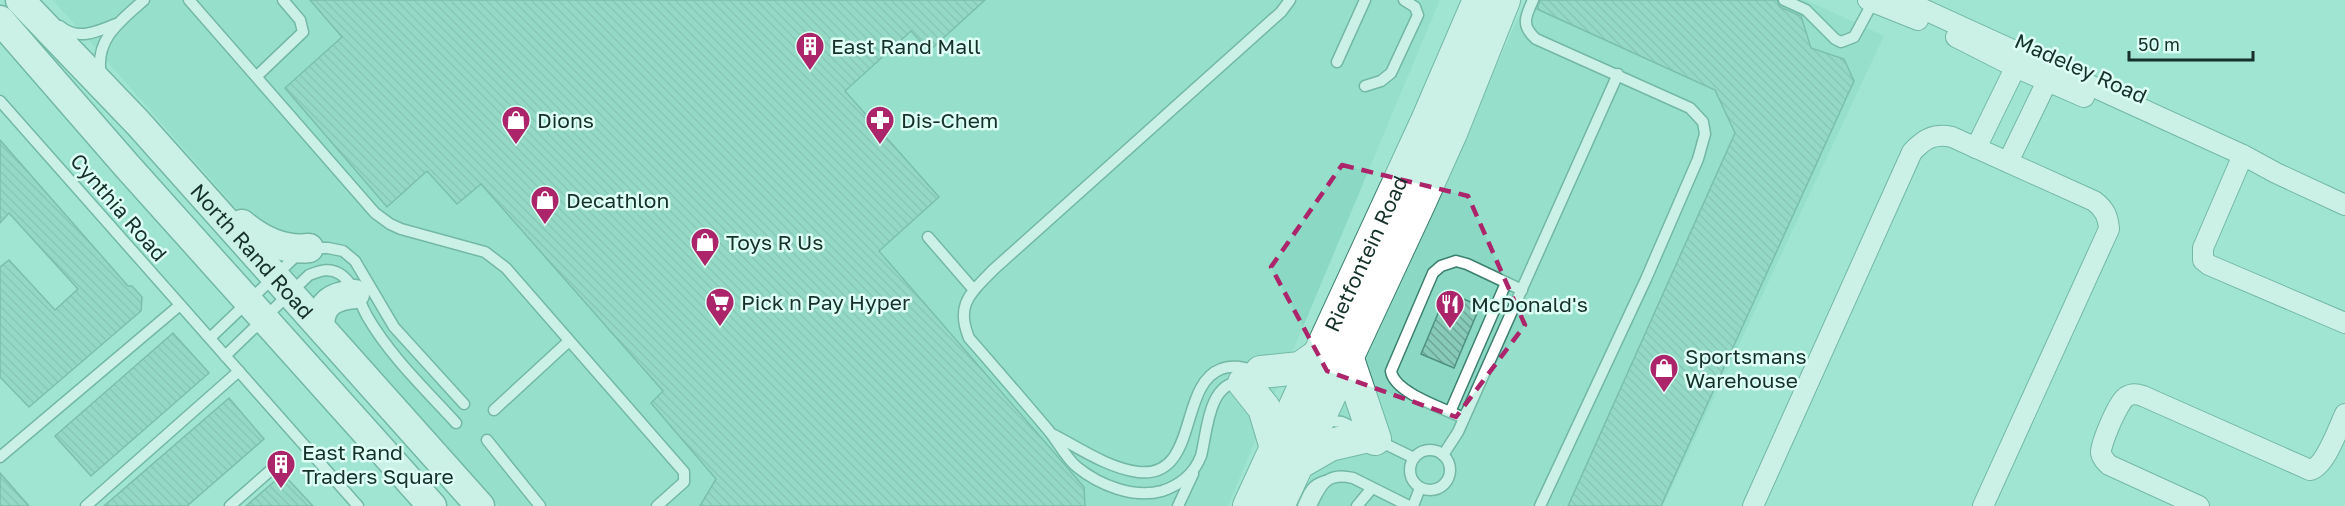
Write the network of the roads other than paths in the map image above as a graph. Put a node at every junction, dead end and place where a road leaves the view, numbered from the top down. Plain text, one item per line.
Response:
1 (20, 0) edge
2 (144, 0) edge
3 (189, 0) edge
4 (283, 0) edge
5 (1290, 0) edge
6 (1365, 0) edge
7 (1404, 0) edge
8 (1479, 0) edge
9 (1504, 0) edge
10 (1533, 0) edge
11 (1784, 0) edge
12 (1903, 0) edge
13 (1871, 1) edge
14 (0, 20) edge
15 (116, 24) junction
16 (2019, 60) junction
17 (1337, 62) dead end
18 (1618, 74) junction
19 (2050, 75) junction
20 (257, 76) junction
21 (1365, 86) dead end
22 (106, 92) junction
23 (0, 101) edge
24 (1976, 148) junction
25 (2241, 159) junction
26 (2008, 162) junction
27 (177, 168) junction
28 (2345, 205) edge
29 (928, 237) dead end
30 (309, 248) junction
31 (1506, 283) junction
32 (284, 284) junction
33 (974, 290) junction
34 (1521, 290) junction
35 (355, 294) junction
36 (180, 305) junction
37 (257, 310) junction
38 (2345, 323) edge
39 (320, 325) junction
40 (210, 338) junction
41 (570, 341) junction
42 (225, 356) junction
43 (1334, 357) junction
44 (239, 371) junction
45 (1306, 403) junction
46 (464, 404) dead end
47 (494, 410) dead end
48 (1450, 411) junction
49 (2345, 414) edge
50 (1464, 418) junction
51 (456, 423) dead end
52 (1051, 433) junction
53 (487, 440) dead end
54 (1443, 455) junction
55 (1286, 456) junction
56 (0, 457) edge
57 (1414, 458) junction
58 (280, 462) dead end
59 (1198, 463) junction
60 (1328, 480) junction
61 (1372, 488) junction
62 (1420, 488) junction
63 (86, 506) edge
64 (230, 506) edge
65 (358, 506) edge
66 (432, 506) edge
67 (480, 506) edge
68 (540, 506) edge
69 (657, 506) edge
70 (1178, 506) edge
71 (1249, 506) edge
72 (1278, 506) edge
73 (1303, 506) edge
74 (1311, 506) edge
75 (1357, 506) edge
76 (1411, 506) edge
77 (1540, 506) edge
78 (1753, 506) edge
79 (1983, 506) edge
80 (2199, 506) edge

1 - 15 lane
1 - 22 main road, North Rand Road
2 - 15 lane
3 - 20 lane
4 - 20 lane
5 - 33 lane
6 - 17 lane
7 - 21 lane
8 - 43 main road, Rietfontein Road
9 - 43 main road, Rietfontein Road
10 - 18 lane
11 - 13 lane
12 - 16 street, Madeley Road
13 - 16 street, Madeley Road
14 - 37 main road, North Rand Road
15 - 22 lane
16 - 19 street, Madeley Road
16 - 24 street
18 - 34 lane
18 - 77 lane
19 - 25 street, Madeley Road
19 - 26 street
20 - 41 lane
22 - 27 main road, North Rand Road
23 - 36 lane, Cynthia Road
24 - 26 street
24 - 78 street
25 - 28 street, Madeley Road
25 - 38 street
26 - 79 street
27 - 30 main road
27 - 32 main road, North Rand Road
29 - 33 lane
30 - 32 lane
30 - 46 lane
31 - 34 lane
31 - 48 lane
31 - 48 lane
32 - 35 lane
32 - 37 lane
32 - 37 lane
32 - 39 main road, North Rand Road
33 - 52 lane
34 - 50 lane
35 - 39 main road
35 - 51 lane
36 - 40 lane, Cynthia Road
36 - 56 lane
37 - 40 lane
37 - 42 lane
37 - 66 main road, North Rand Road
39 - 67 main road, North Rand Road
40 - 42 lane, Cynthia Road
41 - 47 lane
41 - 69 lane
42 - 44 lane, Cynthia Road
43 - 45 main road, Rietfontein Road
43 - 45 main road
43 - 45 main road
44 - 63 lane
44 - 65 lane, Cynthia Road
45 - 52 lane
45 - 55 main road, Rietfontein Road
45 - 55 main road
45 - 55 main road
45 - 57 lane
45 - 59 lane
48 - 50 lane
49 - 80 street
50 - 54 lane
52 - 59 lane
53 - 68 lane
54 - 57 lane
54 - 62 lane
55 - 71 main road, Rietfontein Road
55 - 72 main road, Rietfontein Road
57 - 62 lane
58 - 64 lane
59 - 70 lane
60 - 61 lane
60 - 73 lane
60 - 74 lane
61 - 75 lane
61 - 76 lane
62 - 76 lane

